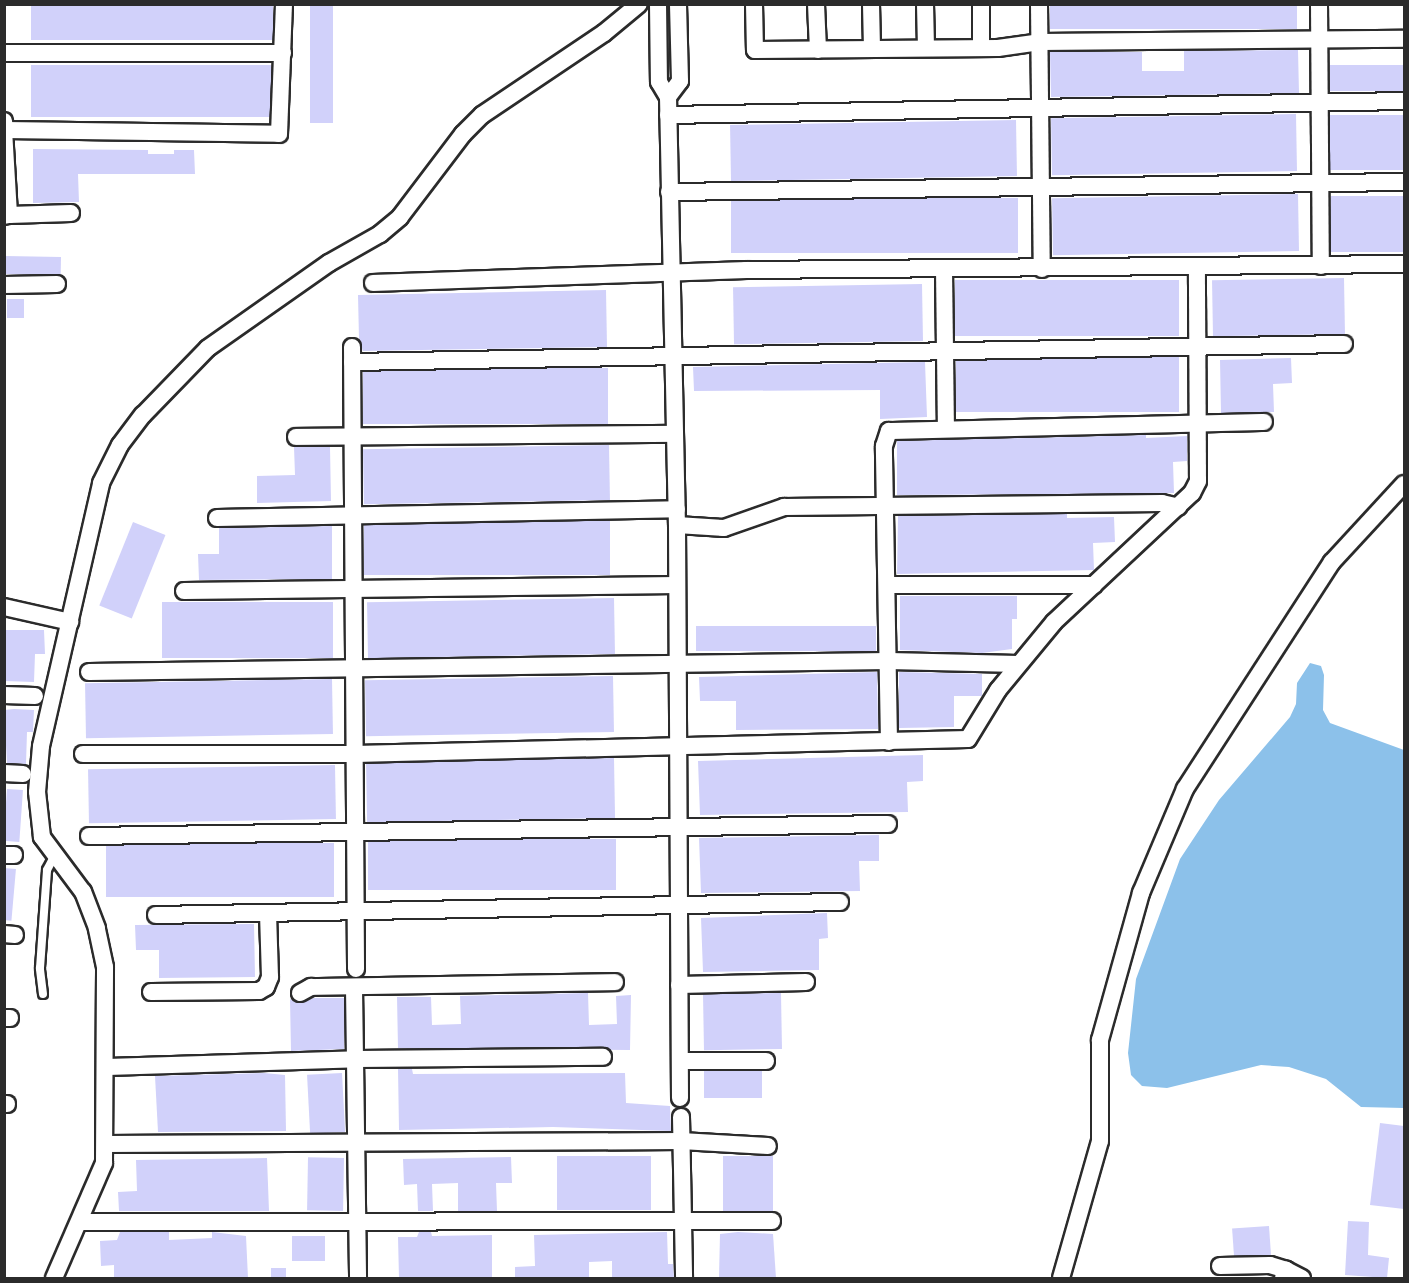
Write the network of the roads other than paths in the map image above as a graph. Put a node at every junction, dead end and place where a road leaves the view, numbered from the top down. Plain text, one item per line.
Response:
1 (284, 4) edge
2 (639, 4) edge
3 (658, 4) edge
4 (678, 4) edge
5 (754, 4) edge
6 (816, 4) edge
7 (871, 4) edge
8 (925, 4) edge
9 (981, 4) edge
10 (1039, 4) edge
11 (1319, 4) edge
12 (1319, 39) junction
13 (1404, 39) edge
14 (1040, 42) junction
15 (926, 48) junction
16 (981, 48) junction
17 (872, 49) junction
18 (818, 50) junction
19 (4, 53) edge
20 (283, 53) junction
21 (668, 97) junction
22 (1320, 101) junction
23 (1404, 101) edge
24 (1040, 106) junction
25 (668, 115) junction
26 (4, 121) edge
27 (5, 130) edge
28 (1404, 182) edge
29 (1321, 183) junction
30 (1040, 186) junction
31 (669, 192) junction
32 (71, 213) dead end
33 (7, 215) edge
34 (1404, 264) edge
35 (1321, 266) junction
36 (1197, 267) junction
37 (944, 269) junction
38 (1042, 269) junction
39 (670, 272) junction
40 (373, 283) dead end
41 (57, 284) dead end
42 (4, 285) edge
43 (1344, 344) dead end
44 (1198, 347) junction
45 (946, 350) junction
46 (672, 357) junction
47 (1264, 422) dead end
48 (1198, 425) junction
49 (946, 429) junction
50 (674, 434) junction
51 (296, 437) dead end
52 (354, 437) junction
53 (1404, 484) edge
54 (886, 507) junction
55 (1179, 507) junction
56 (353, 513) junction
57 (677, 517) junction
58 (217, 518) dead end
59 (677, 585) junction
60 (888, 585) junction
61 (1094, 585) junction
62 (354, 589) junction
63 (184, 591) dead end
64 (4, 607) edge
65 (70, 622) junction
66 (889, 660) junction
67 (1018, 664) junction
68 (676, 665) junction
69 (355, 668) junction
70 (89, 672) dead end
71 (4, 694) edge
72 (35, 696) dead end
73 (889, 742) junction
74 (677, 746) junction
75 (83, 754) dead end
76 (356, 754) junction
77 (4, 774) edge
78 (23, 774) dead end
79 (888, 824) dead end
80 (676, 827) junction
81 (356, 832) junction
82 (89, 836) dead end
83 (55, 854) junction
84 (840, 902) dead end
85 (678, 908) junction
86 (356, 911) junction
87 (268, 914) junction
88 (156, 915) dead end
89 (356, 969) dead end
90 (615, 982) dead end
91 (806, 982) dead end
92 (679, 985) junction
93 (354, 988) junction
94 (151, 992) dead end
95 (300, 993) dead end
96 (42, 994) dead end
97 (603, 1057) dead end
98 (357, 1059) junction
99 (680, 1061) junction
100 (766, 1061) dead end
101 (107, 1067) junction
102 (680, 1098) dead end
103 (681, 1116) dead end
104 (681, 1141) junction
105 (106, 1144) junction
106 (357, 1144) junction
107 (768, 1146) dead end
108 (682, 1220) junction
109 (358, 1221) junction
110 (771, 1221) dead end
111 (81, 1222) junction
112 (1220, 1266) dead end
113 (1284, 1274) edge
114 (54, 1278) edge
115 (358, 1278) edge
116 (684, 1278) edge
117 (1061, 1278) edge
118 (1302, 1278) edge

1 - 20 street
2 - 65 street
3 - 21 street
4 - 21 street
5 - 18 street
6 - 18 street
7 - 17 street
8 - 15 street
9 - 16 street
10 - 14 street
11 - 12 street
12 - 13 street
12 - 14 street
12 - 22 street
14 - 16 street
14 - 24 street
15 - 16 street
15 - 17 street
17 - 18 street
19 - 20 street
20 - 27 street
21 - 25 street
22 - 23 street
22 - 24 street
22 - 29 street
24 - 25 street
24 - 30 street
25 - 31 street
26 - 27 street
27 - 33 street
28 - 29 street
29 - 30 street
29 - 35 street
30 - 31 street
30 - 38 street
31 - 39 street
32 - 33 street
34 - 35 street
35 - 36 street
36 - 38 street
36 - 44 street
37 - 38 street
37 - 39 street
37 - 45 street
39 - 40 street
39 - 46 street
41 - 42 street
43 - 44 street
44 - 45 street
44 - 48 street
45 - 46 street
45 - 49 street
46 - 50 street
46 - 52 street
47 - 48 street
48 - 49 street
48 - 55 street
49 - 54 street
50 - 52 street
50 - 57 street
51 - 52 street
52 - 56 street
53 - 117 street
54 - 55 street
54 - 57 street
54 - 60 street
55 - 61 street
56 - 57 street
56 - 58 street
56 - 62 street
57 - 59 street
59 - 62 street
59 - 68 street
60 - 61 street
60 - 66 street
61 - 67 street
62 - 63 street
62 - 69 street
64 - 65 street
65 - 83 street
66 - 67 street
66 - 68 street
66 - 73 street
67 - 73 street
68 - 69 street
68 - 74 street
69 - 70 street
69 - 76 street
71 - 72 street
73 - 74 street
74 - 76 street
74 - 80 street
75 - 76 street
76 - 81 street
77 - 78 street
79 - 80 street
80 - 81 street
80 - 85 street
81 - 82 street
81 - 86 street
83 - 96 lane
83 - 101 street
84 - 85 street
85 - 86 street
85 - 92 street
86 - 87 street
86 - 89 street
87 - 88 street
87 - 94 street
90 - 93 street
91 - 92 street
92 - 99 street
93 - 95 street
93 - 98 street
97 - 98 street
98 - 101 street
98 - 106 street
99 - 100 street
99 - 102 street
101 - 105 street
103 - 104 street
104 - 106 street
104 - 107 street
104 - 108 street
105 - 106 street
105 - 111 street
106 - 109 street
108 - 109 street
108 - 110 street
108 - 116 street
109 - 111 street
109 - 115 street
111 - 114 street
112 - 113 street
113 - 118 street

